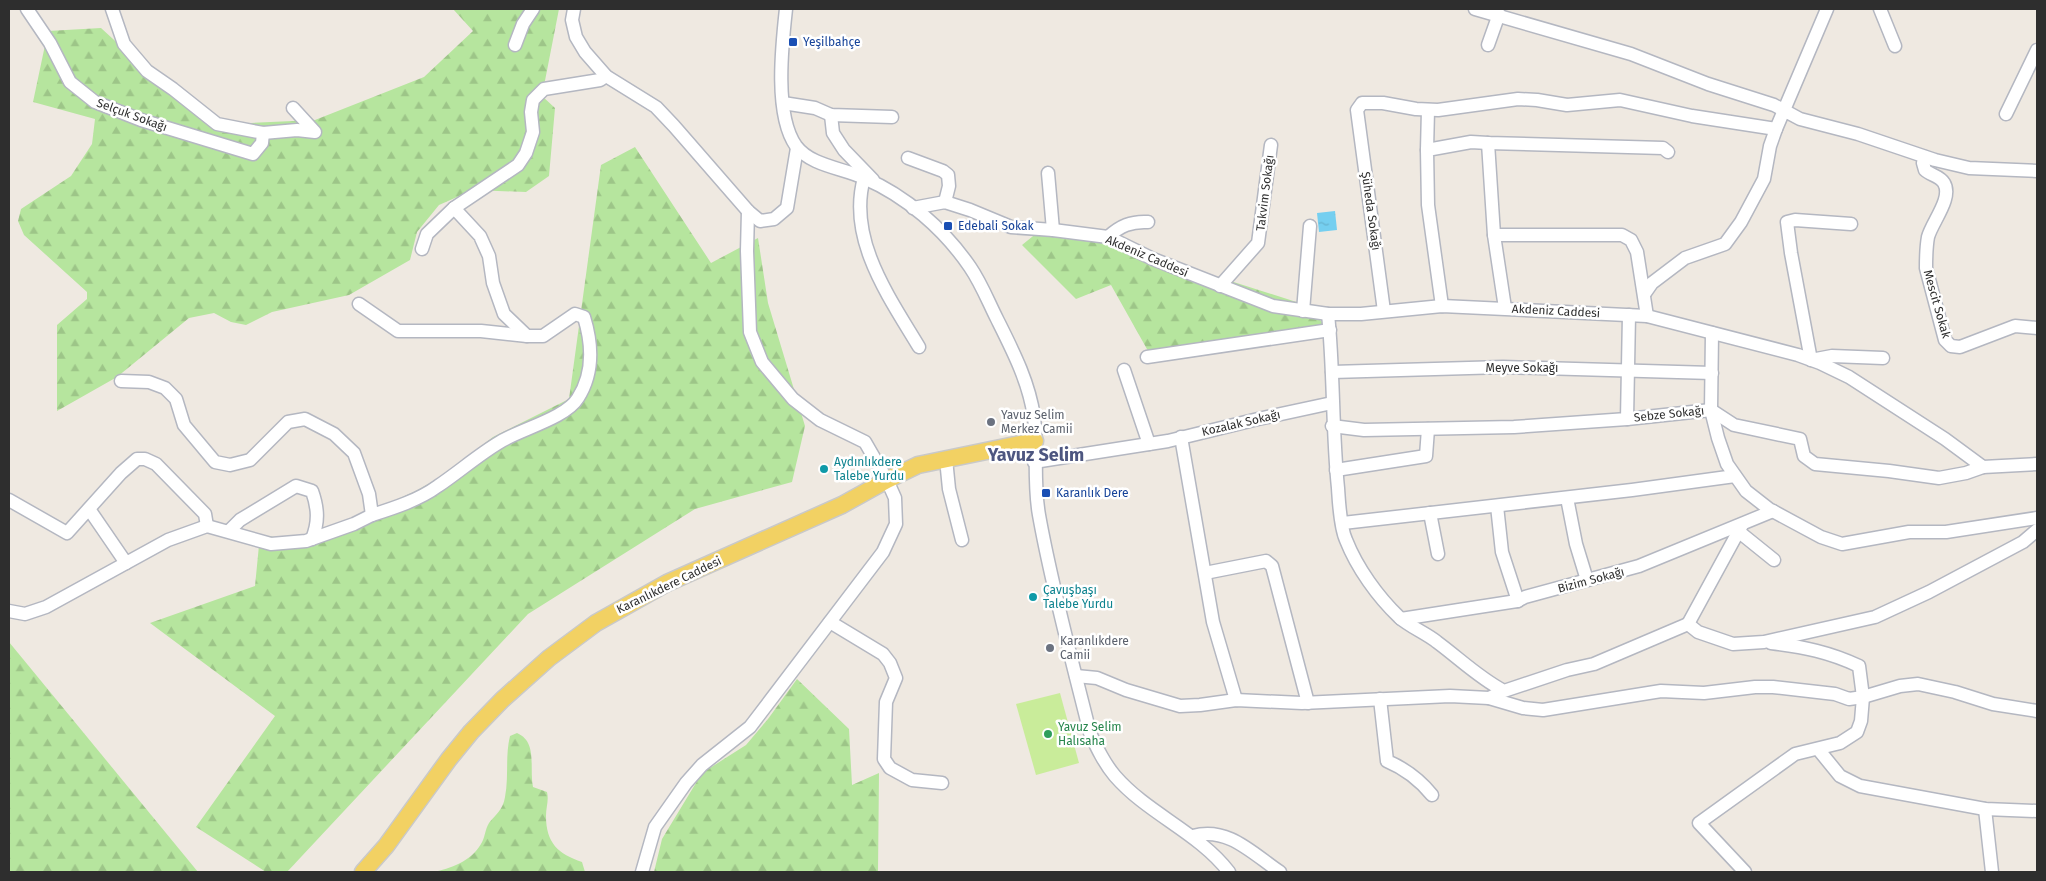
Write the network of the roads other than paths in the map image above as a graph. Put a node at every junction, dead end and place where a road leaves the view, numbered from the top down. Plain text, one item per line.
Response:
1 (27, 9) edge
2 (112, 9) edge
3 (533, 9) edge
4 (573, 9) edge
5 (786, 9) edge
6 (1475, 9) edge
7 (1828, 9) edge
8 (1880, 9) edge
9 (1499, 14) junction
10 (515, 45) dead end
11 (1488, 45) dead end
12 (1895, 46) dead end
13 (2037, 50) edge
14 (606, 76) junction
15 (783, 103) junction
16 (293, 108) dead end
17 (1428, 110) junction
18 (1784, 110) junction
19 (2006, 114) dead end
20 (831, 115) junction
21 (892, 117) dead end
22 (1776, 130) junction
23 (263, 133) junction
24 (1488, 143) junction
25 (1271, 145) dead end
26 (797, 148) junction
27 (1426, 150) junction
28 (1668, 152) dead end
29 (1925, 157) junction
30 (908, 158) dead end
31 (2037, 171) edge
32 (1048, 173) dead end
33 (870, 181) junction
34 (945, 202) junction
35 (454, 208) junction
36 (913, 208) junction
37 (748, 211) junction
38 (1148, 222) dead end
39 (1851, 224) dead end
40 (1310, 226) dead end
41 (1053, 230) junction
42 (1494, 235) junction
43 (1108, 237) junction
44 (422, 249) dead end
45 (1220, 286) junction
46 (1644, 293) junction
47 (359, 304) dead end
48 (1442, 306) junction
49 (1505, 308) junction
50 (1303, 310) junction
51 (1384, 311) junction
52 (1328, 314) junction
53 (1629, 315) junction
54 (1647, 316) junction
55 (2037, 328) edge
56 (1330, 330) junction
57 (1712, 333) junction
58 (527, 336) junction
59 (919, 347) dead end
60 (1147, 357) dead end
61 (1883, 358) dead end
62 (1811, 360) junction
63 (1124, 370) dead end
64 (1627, 370) junction
65 (1332, 372) junction
66 (1712, 373) junction
67 (121, 381) dead end
68 (1332, 403) junction
69 (1711, 410) junction
70 (1627, 419) junction
71 (1332, 426) junction
72 (1428, 429) junction
73 (1181, 437) junction
74 (1035, 441) junction
75 (1149, 444) junction
76 (946, 459) junction
77 (1034, 462) junction
78 (2037, 464) edge
79 (1983, 467) junction
80 (1336, 470) junction
81 (1736, 476) junction
82 (887, 480) junction
83 (1568, 498) junction
84 (9, 500) edge
85 (1497, 506) junction
86 (89, 509) junction
87 (1773, 511) junction
88 (1430, 513) junction
89 (372, 515) junction
90 (2037, 518) edge
91 (1343, 523) junction
92 (207, 526) junction
93 (1740, 528) junction
94 (2037, 530) edge
95 (229, 531) junction
96 (312, 539) junction
97 (962, 540) dead end
98 (1438, 554) dead end
99 (1774, 560) dead end
100 (126, 563) junction
101 (1205, 573) junction
102 (1586, 580) junction
103 (1518, 601) junction
104 (9, 611) edge
105 (1401, 619) junction
106 (830, 622) junction
107 (1688, 624) junction
108 (1764, 642) junction
109 (1076, 676) junction
110 (1504, 691) junction
111 (1863, 697) junction
112 (1489, 698) junction
113 (1380, 699) junction
114 (1236, 700) junction
115 (1308, 703) junction
116 (2037, 711) edge
117 (1818, 749) junction
118 (942, 783) dead end
119 (1432, 795) dead end
120 (1985, 809) junction
121 (2037, 811) edge
122 (1193, 836) junction
123 (363, 872) edge
124 (642, 872) edge
125 (1229, 872) edge
126 (1280, 872) edge
127 (1745, 872) edge
128 (1992, 872) edge

1 - 23 street, Selçuk Sokağı
2 - 23 street
3 - 10 street
4 - 14 street
5 - 15 street
6 - 9 street
7 - 18 street
8 - 12 street
9 - 11 street
9 - 18 street
13 - 19 street
14 - 35 street
14 - 37 street
15 - 20 street
15 - 26 street
16 - 23 street
17 - 22 street
17 - 27 street
17 - 51 street, Şüheda Sokağı
18 - 22 street
18 - 29 street
20 - 21 street
20 - 33 street
22 - 46 street
24 - 27 street
24 - 28 street
24 - 42 street
25 - 45 street, Takvim Sokağı
26 - 33 street
26 - 37 street
27 - 48 street
29 - 31 street
29 - 55 street, Mescit Sokak
30 - 34 street
32 - 41 street
33 - 36 street
33 - 59 street
34 - 36 street
34 - 41 street, Akdeniz Caddesi
35 - 44 street
35 - 58 street
36 - 74 street
37 - 82 street
38 - 43 street
39 - 62 street
40 - 50 street
41 - 43 street, Akdeniz Caddesi
42 - 46 street
42 - 49 street
43 - 45 street, Akdeniz Caddesi
45 - 50 street, Akdeniz Caddesi
46 - 54 street
47 - 58 street
48 - 49 street, Akdeniz Caddesi
48 - 51 street, Akdeniz Caddesi
49 - 53 street, Akdeniz Caddesi
50 - 52 street, Akdeniz Caddesi
51 - 52 street, Akdeniz Caddesi
52 - 56 street
53 - 54 street, Akdeniz Caddesi
53 - 64 street
54 - 57 street, Akdeniz Caddesi
56 - 60 street
56 - 65 street
57 - 62 street, Akdeniz Caddesi
57 - 66 street
58 - 89 street
61 - 62 street
62 - 79 street, Akdeniz Caddesi
63 - 75 street
64 - 65 street, Meyve Sokağı
64 - 66 street, Meyve Sokağı
64 - 70 street
65 - 68 street
66 - 69 street
67 - 89 street
68 - 71 street
68 - 73 street, Kozalak Sokağı
69 - 70 street, Sebze Sokağı
69 - 79 street
69 - 81 street
70 - 72 street, Sebze Sokağı
71 - 72 street, Sebze Sokağı
71 - 80 street
72 - 80 street
73 - 75 street, Kozalak Sokağı
73 - 101 street
74 - 76 main road, Karanlıkdere Caddesi
74 - 77 street
75 - 77 street, Kozalak Sokağı
76 - 82 main road, Karanlıkdere Caddesi
76 - 97 street
77 - 109 street
78 - 79 street
80 - 91 street
81 - 83 street
81 - 87 street
82 - 106 street
82 - 123 main road, Karanlıkdere Caddesi
83 - 85 street
83 - 102 street
84 - 86 street
85 - 88 street
85 - 103 street
86 - 92 street
86 - 100 street
87 - 90 street
87 - 93 street, Bizim Sokağı
88 - 91 street
88 - 98 street
89 - 96 street
91 - 105 street
92 - 95 street
92 - 100 street
93 - 99 street
93 - 102 street, Bizim Sokağı
93 - 107 street
94 - 108 street
95 - 96 street
95 - 96 street
100 - 104 street
101 - 114 street
101 - 115 street
102 - 103 street, Bizim Sokağı
103 - 105 street, Bizim Sokağı
105 - 110 street
106 - 118 street
106 - 124 street
107 - 108 street
107 - 110 street
108 - 111 street
109 - 114 street
109 - 122 street
110 - 112 street
111 - 112 street
111 - 116 street
111 - 117 street
112 - 113 street
113 - 115 street
113 - 119 street
114 - 115 street
117 - 120 street
117 - 127 street
120 - 121 street
120 - 128 street
122 - 125 street
122 - 126 street

